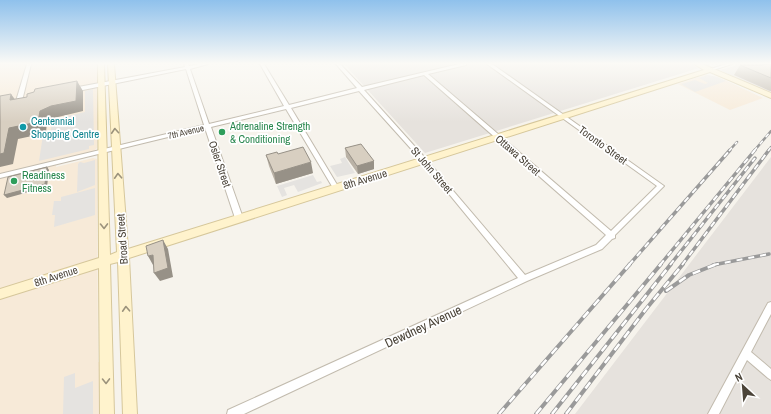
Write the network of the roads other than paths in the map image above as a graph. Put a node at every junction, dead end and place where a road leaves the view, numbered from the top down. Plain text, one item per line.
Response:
1 (24, 83) edge
2 (106, 83) edge
3 (112, 83) edge
4 (193, 83) edge
5 (273, 83) edge
6 (356, 83) edge
7 (385, 83) edge
8 (436, 83) edge
9 (517, 83) edge
10 (668, 83) edge
11 (736, 83) edge
12 (743, 83) edge
13 (99, 85) junction
14 (361, 89) junction
15 (67, 91) edge
16 (771, 96) edge
17 (26, 99) edge
18 (20, 100) junction
19 (771, 100) edge
20 (13, 102) edge
21 (287, 107) junction
22 (564, 116) junction
23 (208, 127) junction
24 (497, 137) junction
25 (116, 148) junction
26 (103, 152) junction
27 (424, 160) junction
28 (0, 176) edge
29 (336, 188) junction
30 (239, 218) junction
31 (612, 236) junction
32 (123, 255) junction
33 (104, 261) junction
34 (524, 279) junction
35 (0, 294) edge
36 (771, 306) edge
37 (746, 353) junction
38 (771, 375) edge
39 (106, 414) edge
40 (130, 414) edge
41 (232, 414) edge
42 (713, 414) edge

1 - 18 street
2 - 13 street
25 -> 3 main road, Broad Street
4 - 23 street, Osler Street
5 - 21 street
6 - 14 street, St John Street
7 - 14 street, 7th Avenue
8 - 24 street, Ottawa Street
9 - 22 street, Toronto Street
10 - 22 main road, 8th Avenue
11 - 19 main road
12 - 16 main road
13 - 15 street
13 - 26 main road, Broad Street
14 - 21 street, 7th Avenue
14 - 27 street, St John Street
17 - 18 street
18 - 20 street
21 - 23 street, 7th Avenue
21 - 29 street
22 - 24 main road, 8th Avenue
22 - 31 street, Toronto Street
23 - 25 street, 7th Avenue
23 - 30 street, Osler Street
24 - 27 main road, 8th Avenue
24 - 31 street, Ottawa Street
25 - 26 street, 7th Avenue
32 -> 25 main road, Broad Street
26 - 28 street, 7th Avenue
26 -> 33 main road, Broad Street
27 - 29 main road, 8th Avenue
27 - 34 street, St John Street
29 - 30 main road, 8th Avenue
30 - 32 main road, 8th Avenue
31 - 34 street, Dewdney Avenue
32 - 33 main road, 8th Avenue
40 -> 32 main road, Broad Street
33 - 35 main road, 8th Avenue
33 -> 39 main road, Broad Street
34 - 41 street, Dewdney Avenue
36 - 37 street
37 - 38 street
37 - 42 street

